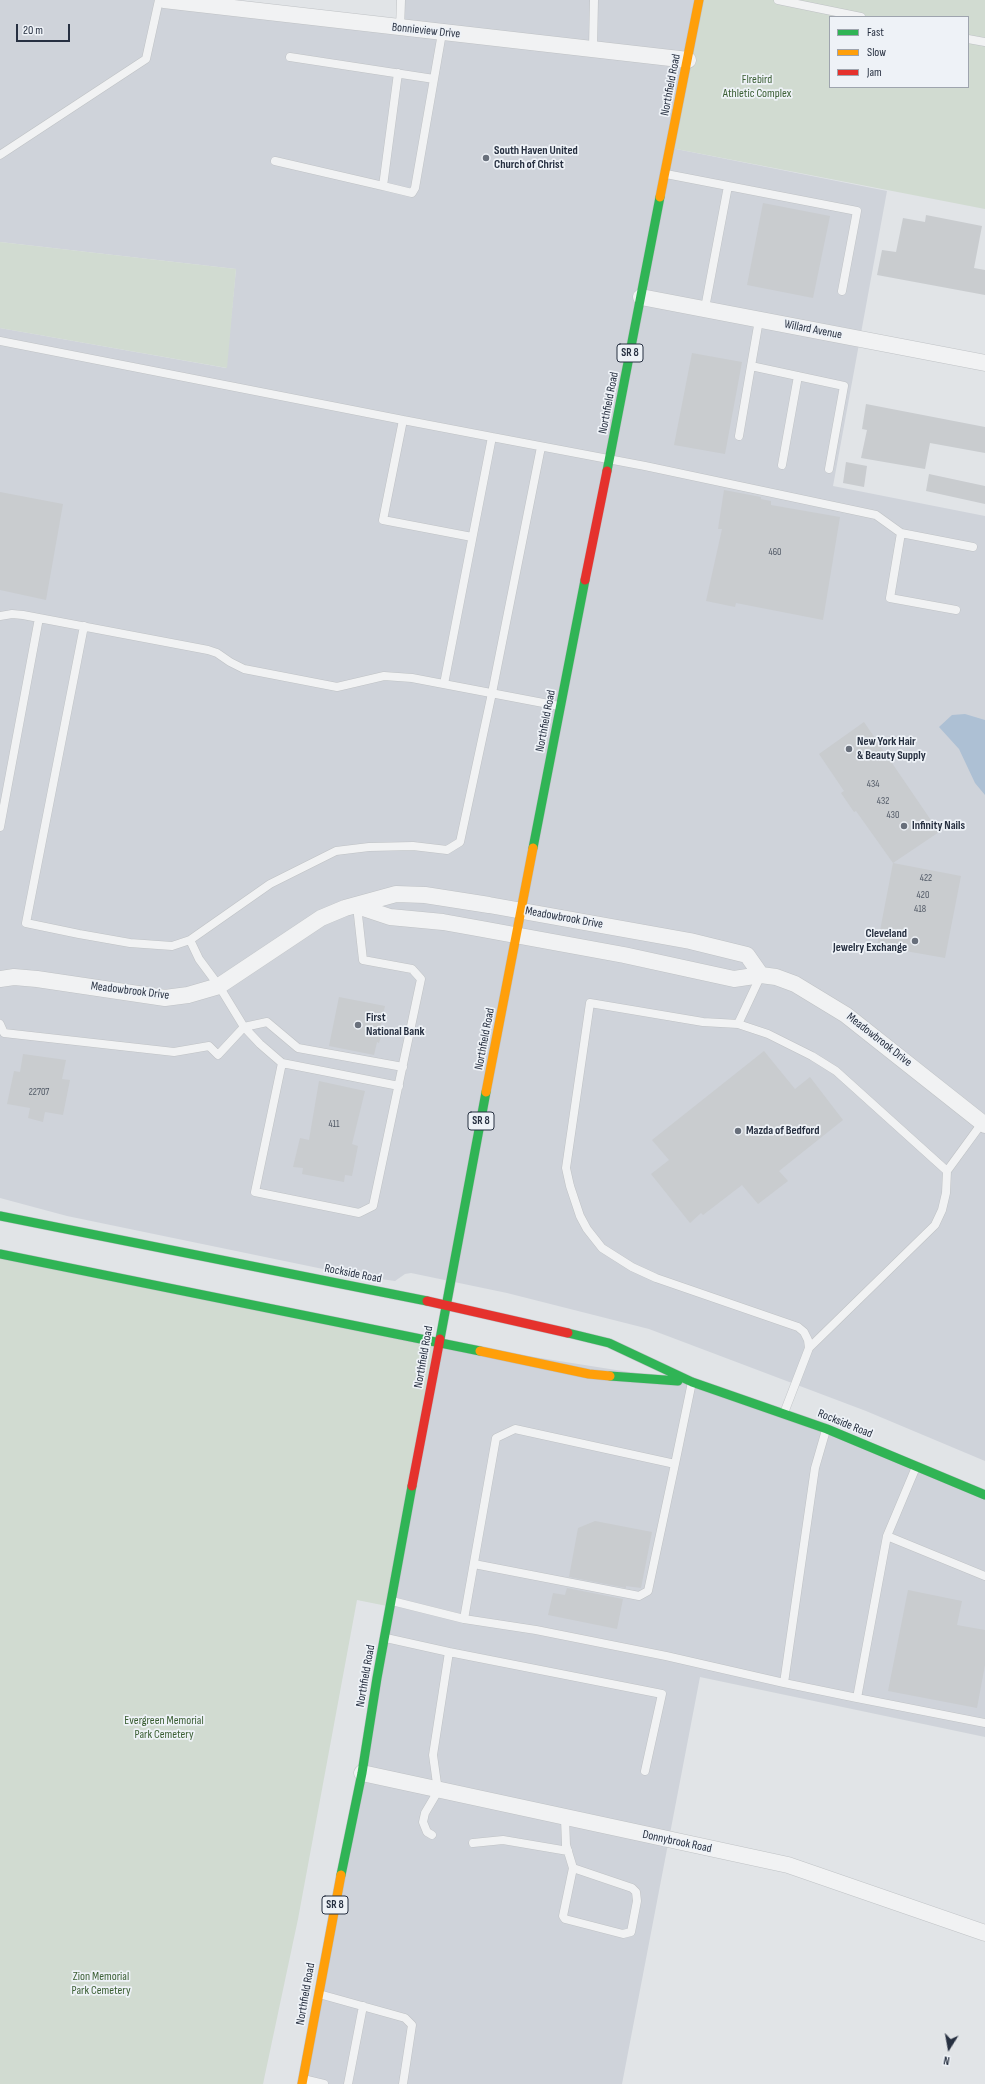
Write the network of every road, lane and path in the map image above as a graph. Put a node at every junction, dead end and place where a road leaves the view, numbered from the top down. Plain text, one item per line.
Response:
1 (159, 0) edge
2 (164, 0) edge
3 (401, 0) edge
4 (594, 0) edge
5 (699, 0) edge
6 (778, 0) edge
7 (856, 16) edge
8 (400, 28) junction
9 (442, 33) junction
10 (969, 39) edge
11 (985, 42) edge
12 (593, 48) junction
13 (290, 57) dead end
14 (688, 60) junction
15 (398, 73) junction
16 (434, 79) junction
17 (0, 155) edge
18 (275, 161) dead end
19 (666, 174) junction
20 (383, 186) junction
21 (728, 186) junction
22 (842, 291) dead end
23 (642, 297) junction
24 (705, 308) junction
25 (759, 320) junction
26 (0, 341) edge
27 (985, 363) edge
28 (751, 366) junction
29 (798, 376) junction
30 (403, 420) junction
31 (738, 436) dead end
32 (492, 437) junction
33 (541, 447) junction
34 (610, 460) junction
35 (782, 465) dead end
36 (829, 469) dead end
37 (901, 533) junction
38 (472, 537) junction
39 (973, 548) dead end
40 (956, 610) dead end
41 (0, 616) edge
42 (39, 618) junction
43 (84, 626) junction
44 (444, 684) junction
45 (492, 693) junction
46 (561, 707) junction
47 (0, 827) edge
48 (357, 906) junction
49 (521, 910) junction
50 (516, 935) junction
51 (190, 940) junction
52 (761, 975) junction
53 (0, 979) edge
54 (219, 986) junction
55 (0, 1024) edge
56 (738, 1024) junction
57 (244, 1027) junction
58 (282, 1063) junction
59 (403, 1067) junction
60 (399, 1086) junction
61 (984, 1124) edge
62 (947, 1170) junction
63 (0, 1216) edge
64 (0, 1254) edge
65 (446, 1306) junction
66 (439, 1342) junction
67 (809, 1348) junction
68 (692, 1382) junction
69 (784, 1413) junction
70 (826, 1429) junction
71 (675, 1464) junction
72 (916, 1466) junction
73 (985, 1495) edge
74 (887, 1536) junction
75 (474, 1564) junction
76 (985, 1576) edge
77 (392, 1601) junction
78 (464, 1619) junction
79 (386, 1638) junction
80 (449, 1652) junction
81 (784, 1684) junction
82 (857, 1698) junction
83 (985, 1723) edge
84 (645, 1771) dead end
85 (362, 1774) junction
86 (438, 1791) junction
87 (565, 1818) junction
88 (432, 1835) dead end
89 (473, 1843) dead end
90 (568, 1851) junction
91 (573, 1868) junction
92 (985, 1932) edge
93 (318, 1994) junction
94 (362, 2006) junction
95 (302, 2082) edge
96 (324, 2084) edge
97 (348, 2084) edge
98 (403, 2084) edge

1 - 17 lane
2 - 8 street, Bonnieview Drive
3 - 8 lane
4 - 12 lane
5 - 14 main road, Northfield Road / SR 8
6 - 7 lane
8 - 9 street, Bonnieview Drive
9 - 12 street, Bonnieview Drive
9 - 16 lane
10 - 11 lane
12 - 14 street, Bonnieview Drive
13 - 15 lane
14 - 19 main road, Northfield Road / SR 8
15 - 16 lane
15 - 20 lane
16 - 20 lane
18 - 20 lane
19 - 21 lane
19 - 23 main road, Northfield Road / SR 8
21 - 22 lane
21 - 24 lane
23 - 24 street, Willard Avenue
23 - 34 main road, Northfield Road / SR 8
24 - 25 street, Willard Avenue
25 - 27 street, Willard Avenue
25 - 28 lane
26 - 30 lane
28 - 29 lane
28 - 31 lane
29 - 35 lane
29 - 36 lane
30 - 32 lane
30 - 38 lane
32 - 33 lane
32 - 38 lane
33 - 34 lane
33 - 45 lane
34 - 37 lane
34 - 46 main road, Northfield Road / SR 8
37 - 39 lane
37 - 40 lane
38 - 44 lane
41 - 42 lane
42 - 43 lane
42 - 47 lane
43 - 44 lane
43 - 51 lane
44 - 45 lane
45 - 46 lane
45 - 51 lane
46 - 49 main road, Northfield Road / SR 8
48 - 49 street, Meadowbrook Drive
48 - 50 street, Meadowbrook Drive
48 - 54 street, Meadowbrook Drive
48 - 59 lane
49 - 50 main road, Northfield Road / SR 8
49 - 52 street, Meadowbrook Drive
50 - 52 street, Meadowbrook Drive
50 - 65 main road, Northfield Road / SR 8
51 - 54 lane
52 - 56 lane
52 - 61 street, Meadowbrook Drive
53 - 54 street, Meadowbrook Drive
54 - 57 lane
55 - 57 lane
56 - 62 lane
56 - 67 lane
57 - 58 lane
57 - 59 lane
58 - 60 lane
58 - 60 lane
59 - 60 lane
61 - 62 lane
62 - 67 lane
63 - 65 main road, Rockside Road
64 - 66 main road, Rockside Road
65 - 66 main road, Northfield Road / SR 8
65 - 68 main road, Rockside Road
66 - 68 main road, Rockside Road
66 - 77 main road, Northfield Road / SR 8
67 - 69 lane
68 - 69 main road, Rockside Road
68 - 71 lane
69 - 70 main road, Rockside Road
70 - 72 main road, Rockside Road
70 - 81 lane
71 - 75 lane
71 - 75 lane
72 - 73 main road, Rockside Road
72 - 74 lane
74 - 76 lane
74 - 82 lane
75 - 78 lane
77 - 78 lane
77 - 79 main road, Northfield Road / SR 8
78 - 81 lane
79 - 80 lane
79 - 85 main road, Northfield Road / SR 8
80 - 84 lane
80 - 86 lane
81 - 82 lane
82 - 83 lane
85 - 86 street, Donnybrook Road
85 - 93 main road, Northfield Road / SR 8
86 - 87 street, Donnybrook Road
86 - 88 lane
87 - 90 lane
87 - 92 street, Donnybrook Road
89 - 90 lane
90 - 91 lane
91 - 91 lane
93 - 94 lane
93 - 95 main road, Northfield Road / SR 8
94 - 97 lane
94 - 98 lane
95 - 96 lane

